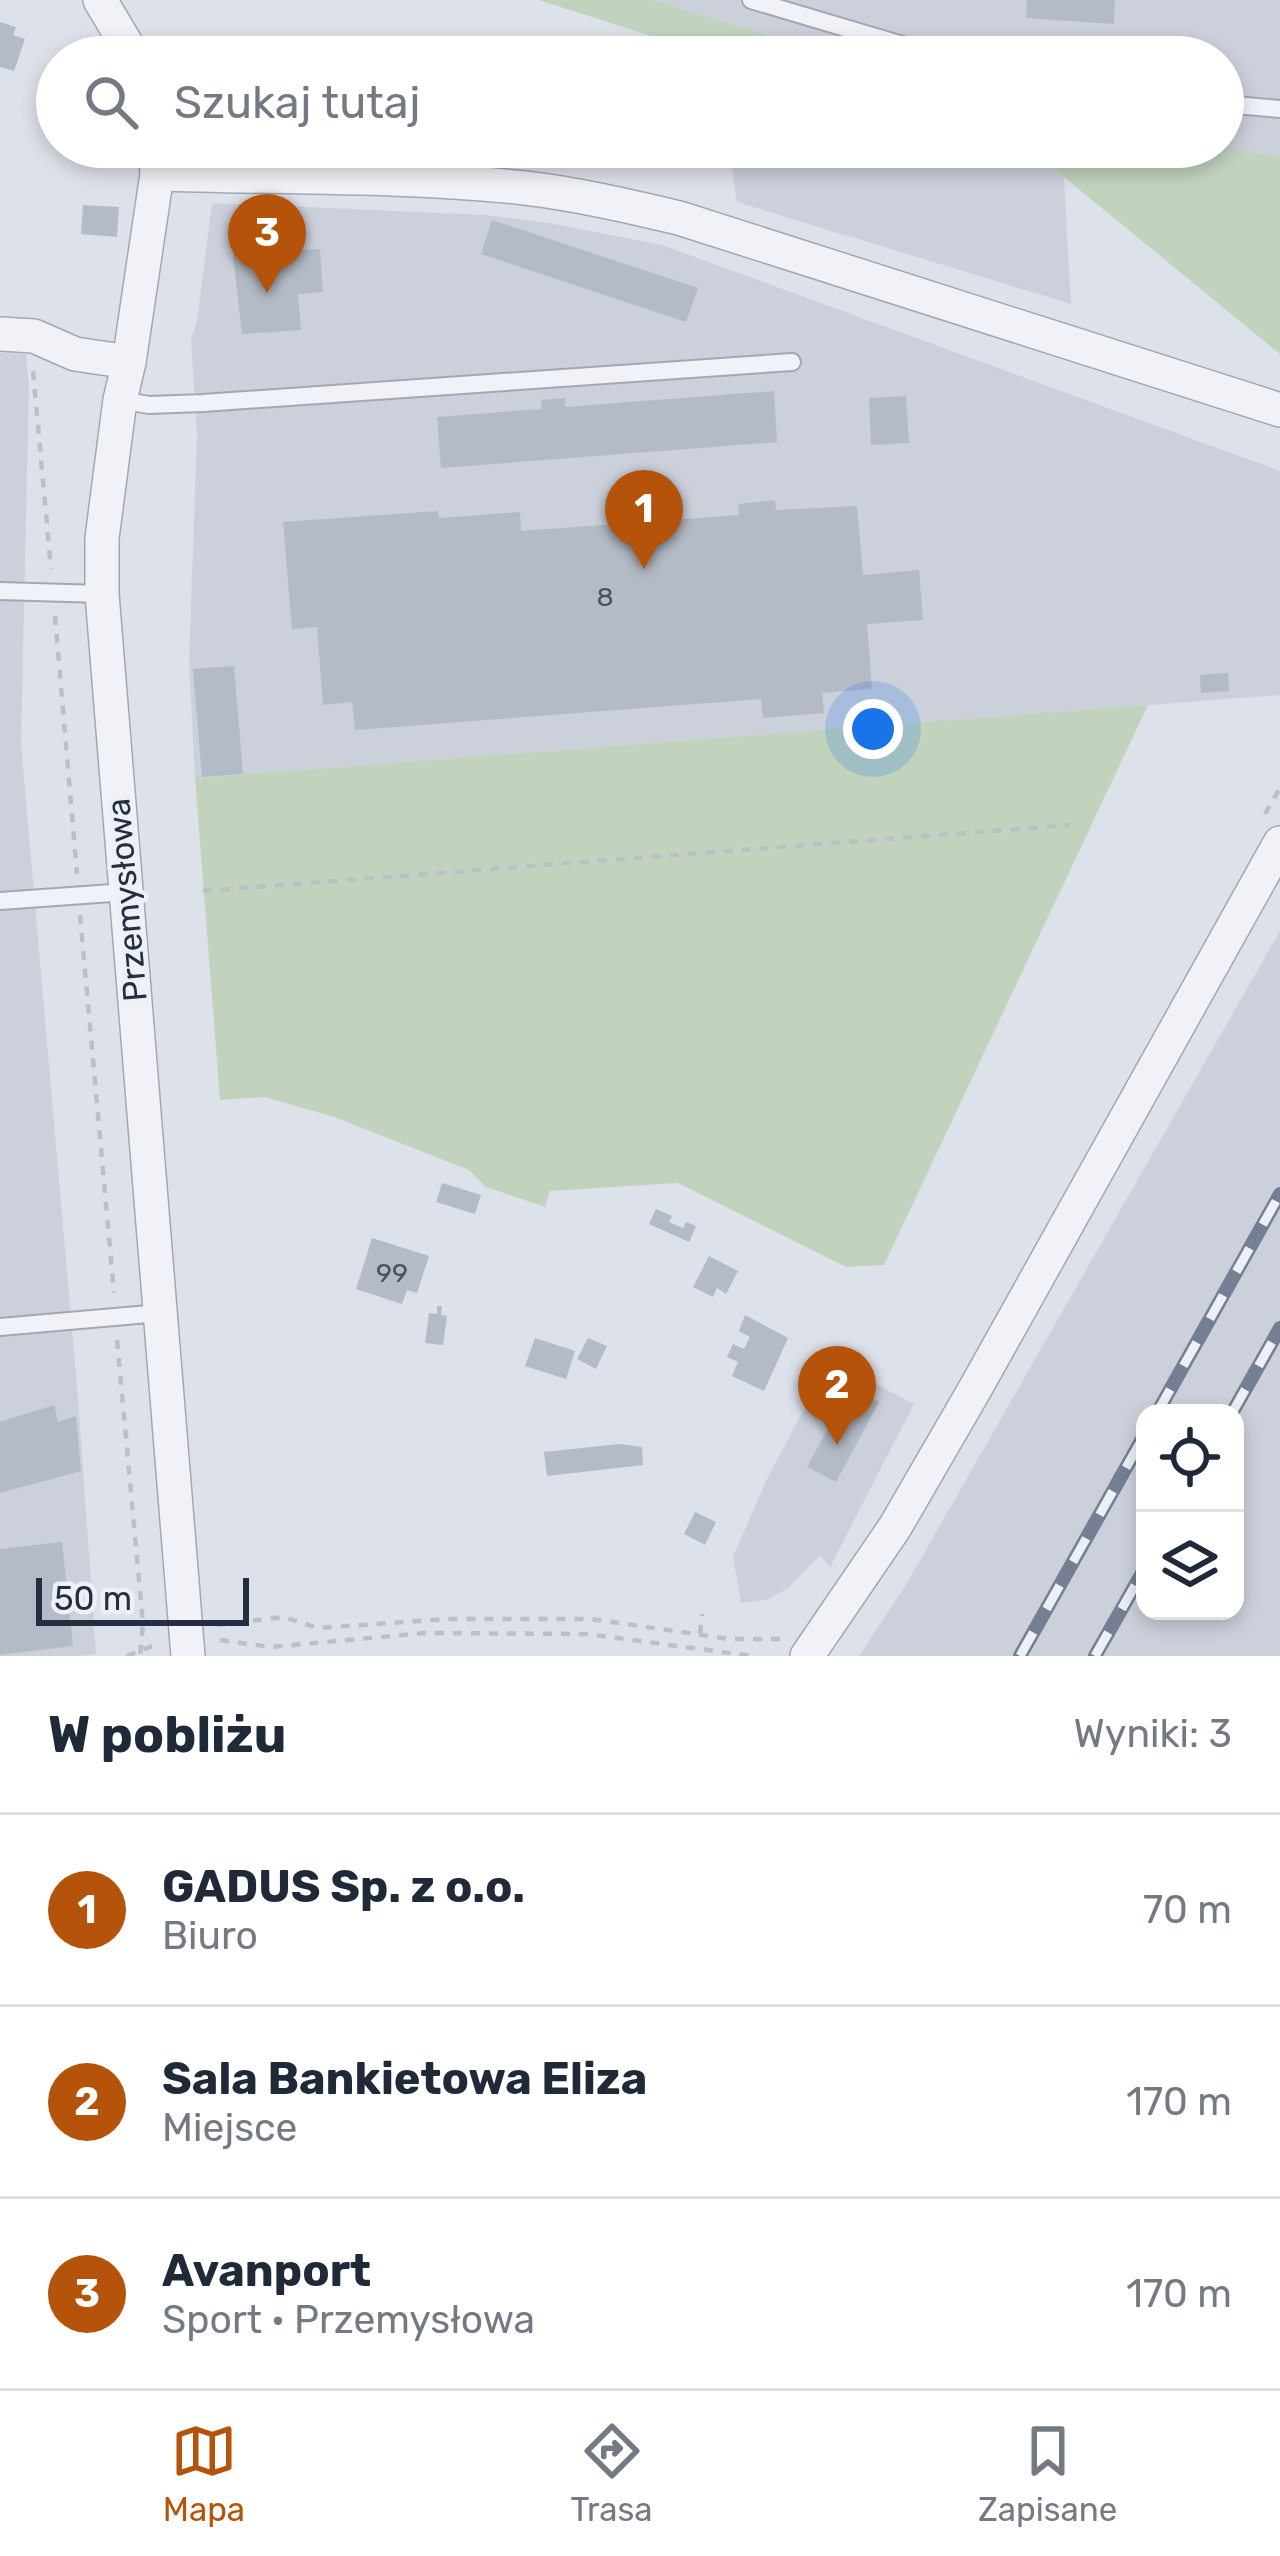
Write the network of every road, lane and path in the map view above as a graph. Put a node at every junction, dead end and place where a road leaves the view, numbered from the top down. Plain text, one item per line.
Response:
1 (100, 0) edge
2 (751, 0) edge
3 (121, 36) edge
4 (872, 36) edge
5 (1244, 106) edge
6 (1280, 109) edge
7 (155, 168) edge
8 (263, 168) edge
9 (0, 334) edge
10 (128, 362) junction
11 (792, 362) dead end
12 (120, 400) junction
13 (1280, 410) edge
14 (0, 591) edge
15 (102, 594) junction
16 (1070, 826) dead end
17 (1280, 843) edge
18 (203, 891) dead end
19 (126, 892) junction
20 (0, 902) edge
21 (160, 1313) junction
22 (0, 1328) edge
23 (702, 1614) dead end
24 (700, 1634) junction
25 (801, 1647) edge
26 (176, 1650) edge
27 (139, 1653) edge
28 (127, 1656) edge
29 (752, 1656) edge

1 - 3 street
2 - 4 lane
5 - 6 lane
7 - 10 street, Przemysłowa
8 - 13 street
9 - 10 street
10 - 12 street, Przemysłowa
11 - 12 lane
12 - 15 street, Przemysłowa
14 - 15 lane
15 - 19 street, Przemysłowa
16 - 18 path
17 - 25 street
19 - 20 lane
19 - 21 street, Przemysłowa
21 - 22 lane
21 - 26 street, Przemysłowa
23 - 24 path
24 - 25 path
24 - 29 path
26 - 27 path
27 - 28 path

